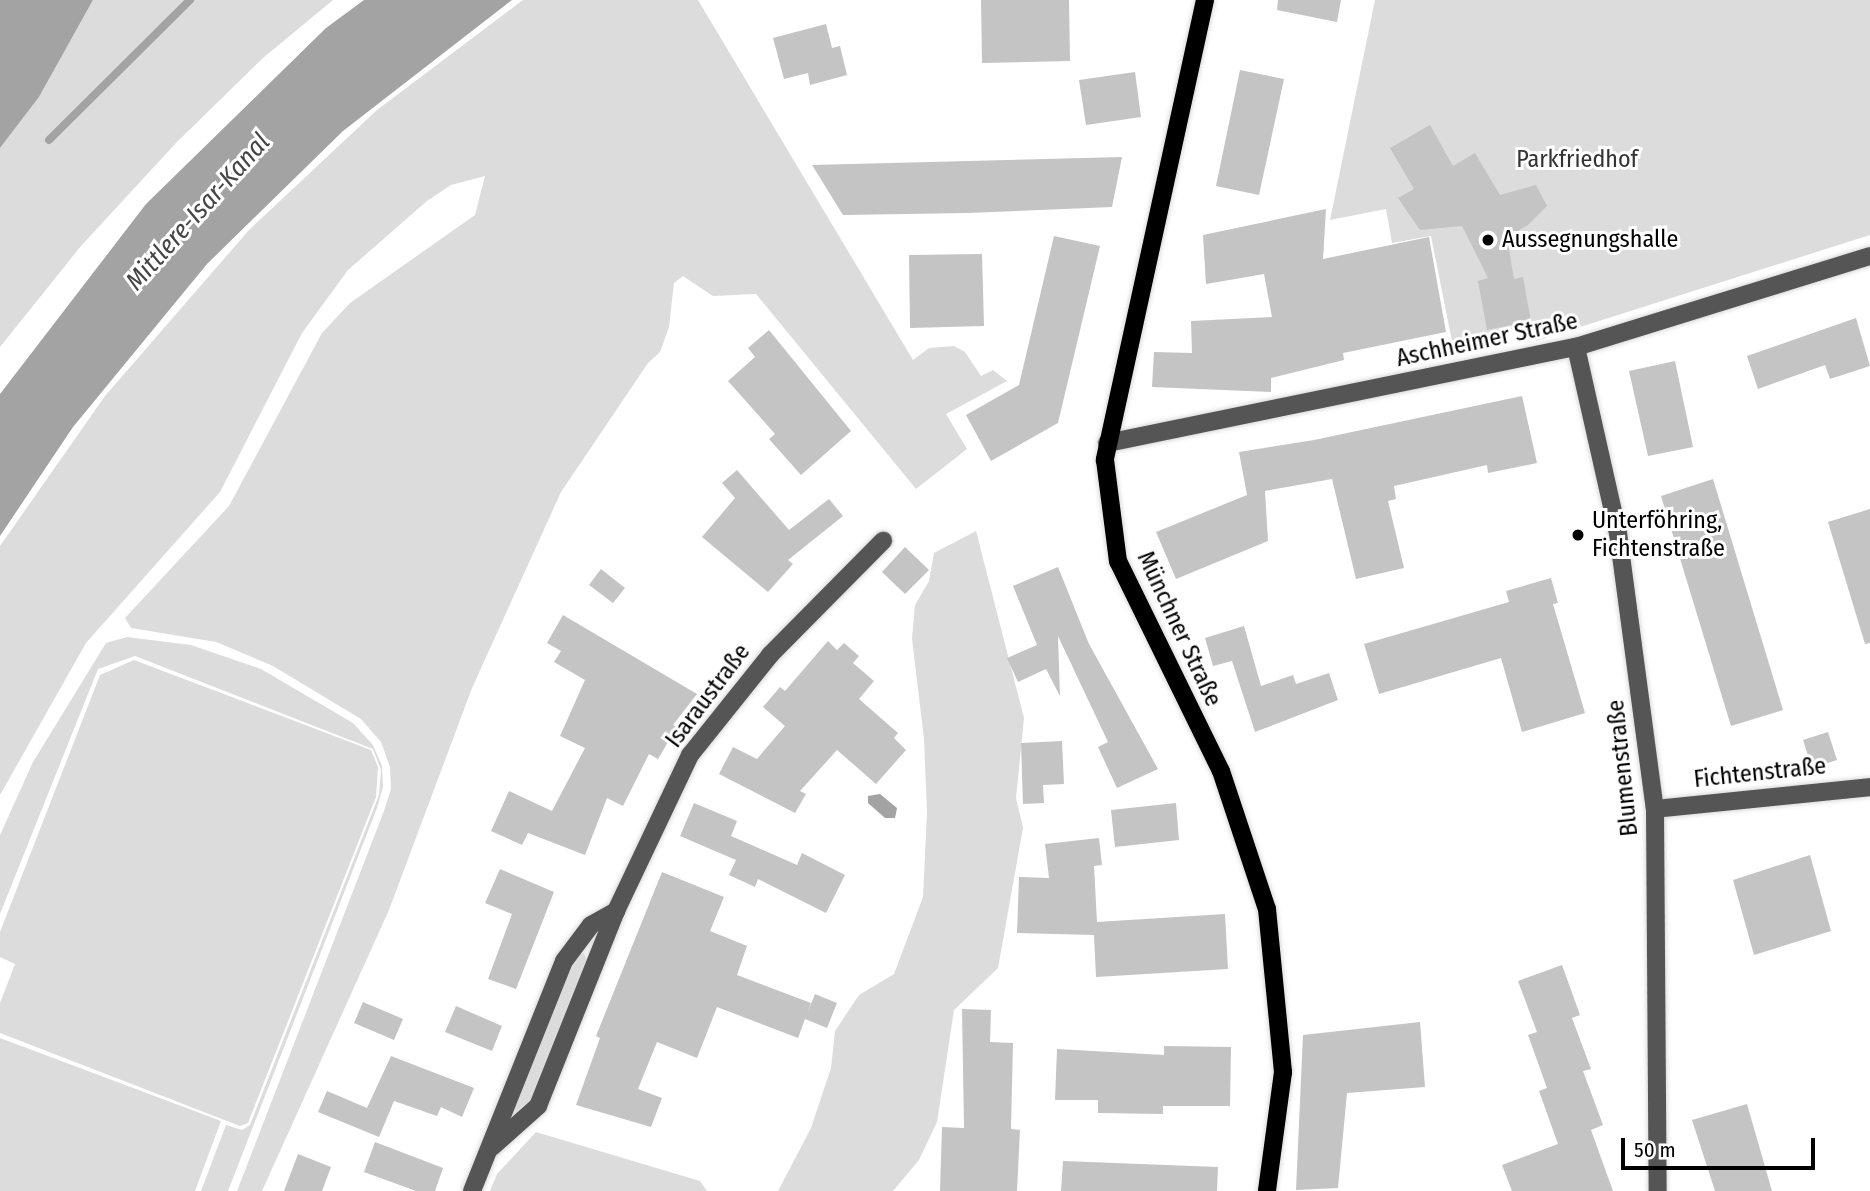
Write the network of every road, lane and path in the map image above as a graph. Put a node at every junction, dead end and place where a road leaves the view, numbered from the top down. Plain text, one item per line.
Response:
1 (1205, 0) edge
2 (1870, 256) edge
3 (1576, 346) junction
4 (1107, 443) junction
5 (883, 541) dead end
6 (1870, 787) edge
7 (1655, 808) junction
8 (616, 911) junction
9 (492, 1147) junction
10 (472, 1191) edge
11 (1267, 1191) edge
12 (1658, 1191) edge

1 - 4 main road, Münchner Straße
2 - 3 street, Aschheimer Straße
3 - 4 street, Aschheimer Straße
3 - 7 street, Blumenstraße
4 - 11 main road, Münchner Straße
5 - 8 street, Isaraustraße
6 - 7 street, Fichtenstraße
7 - 12 street, Blumenstraße
8 - 9 street, Isaraustraße
8 - 9 street, Isaraustraße
9 - 10 street, Isaraustraße

